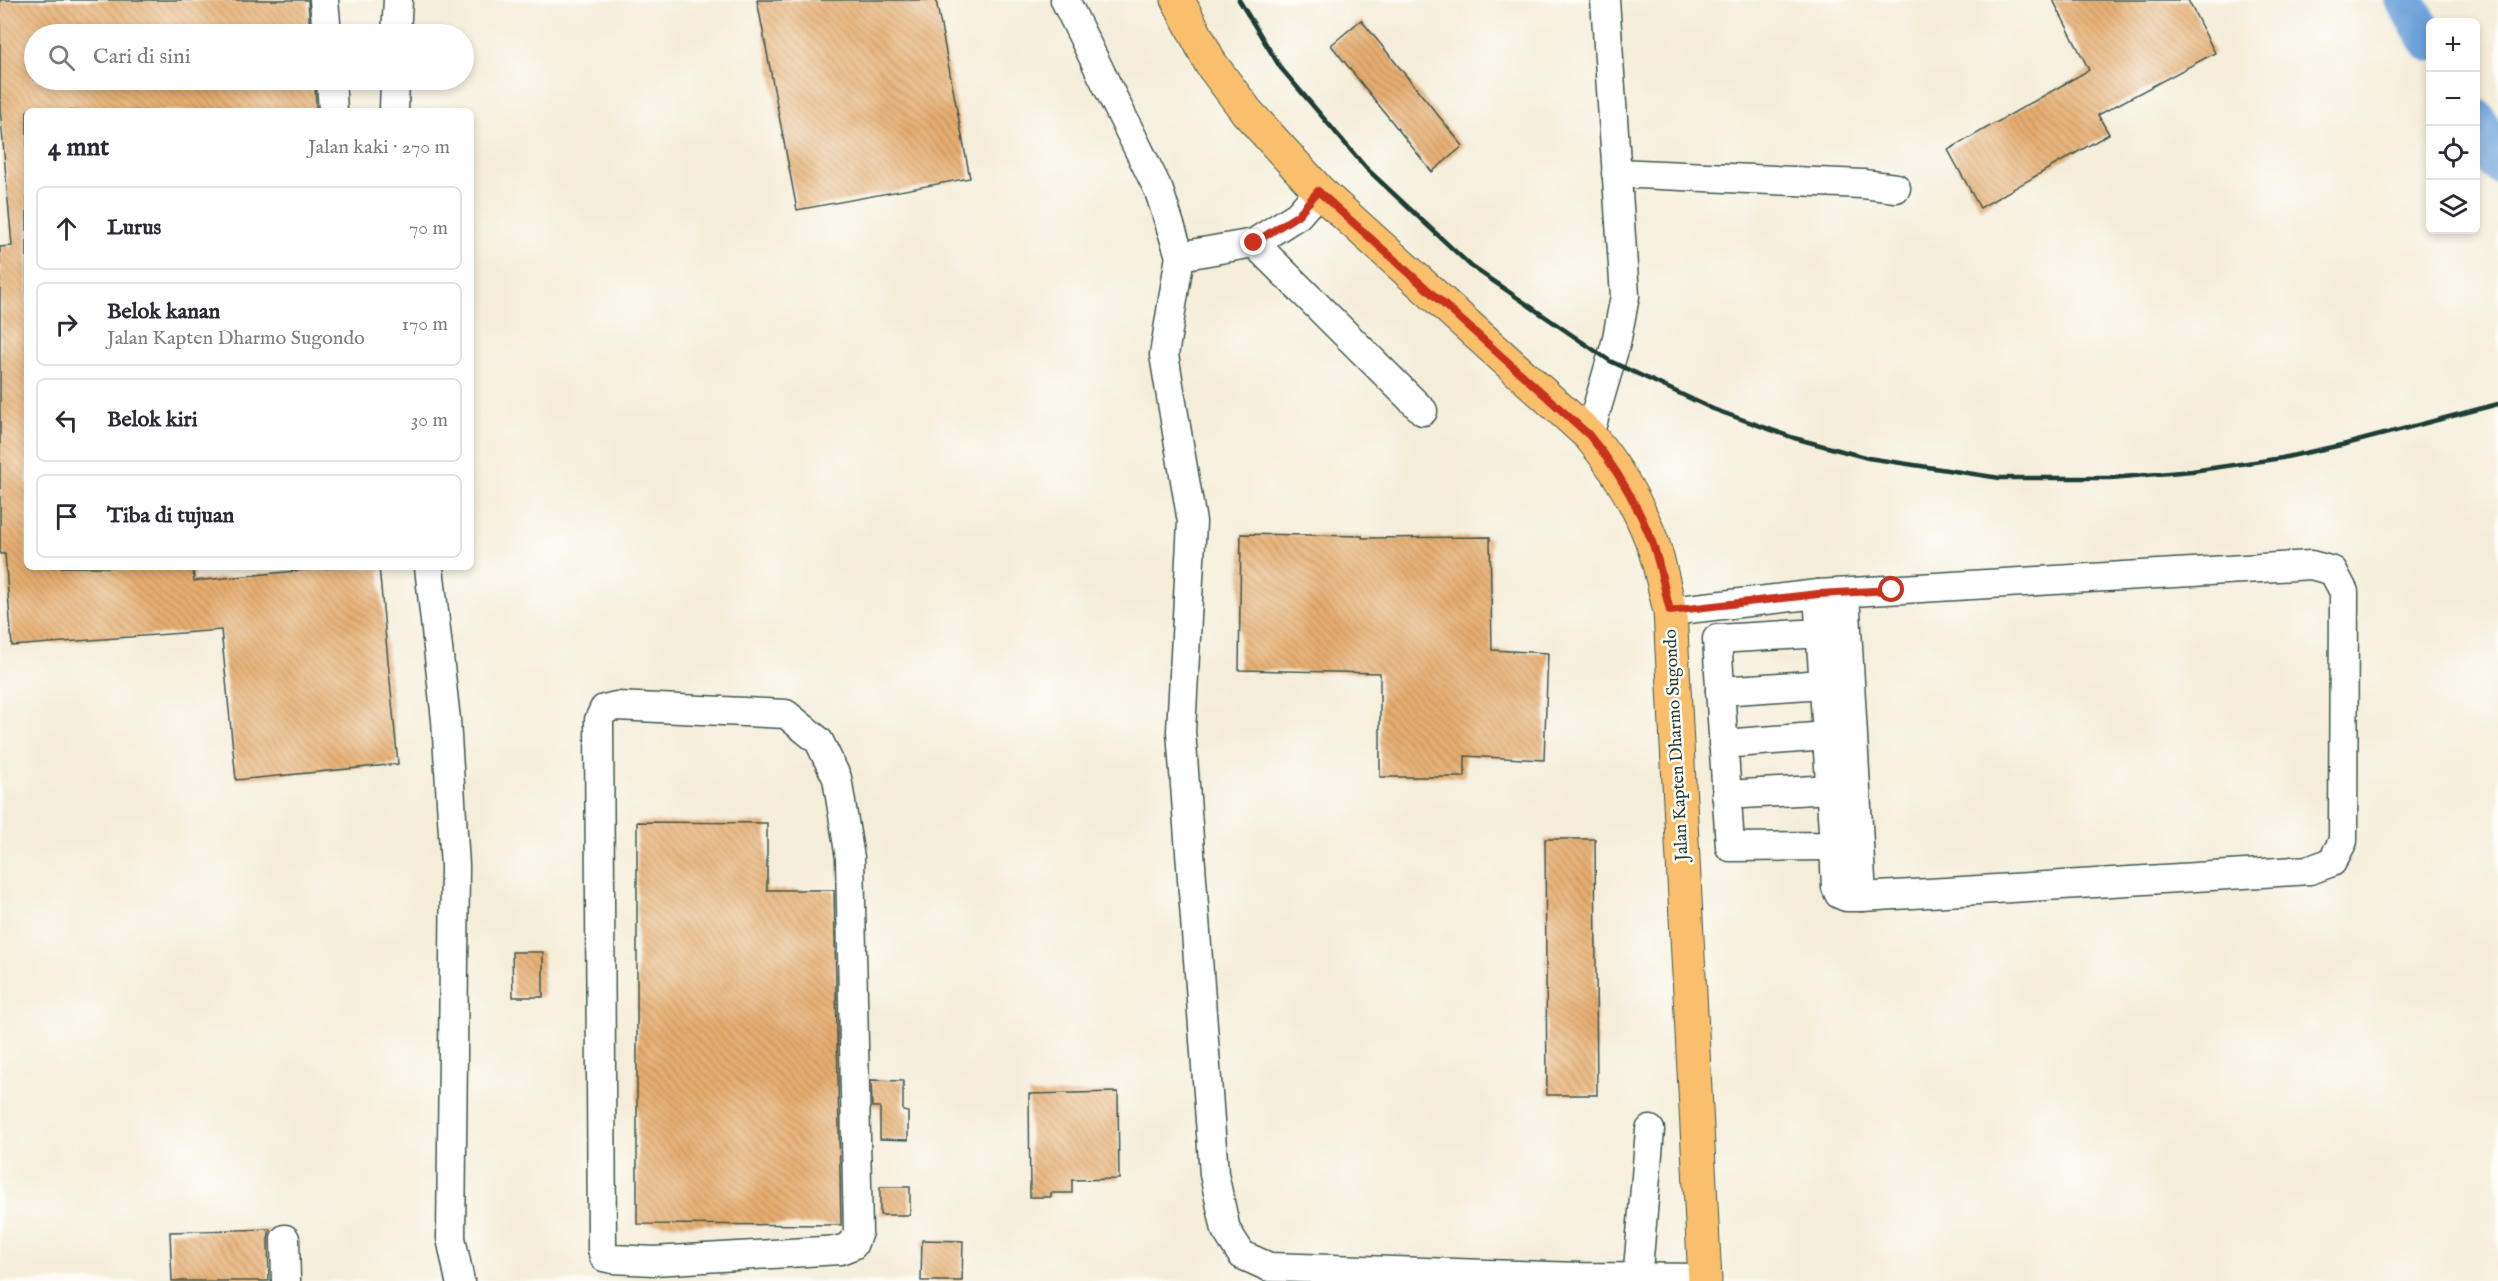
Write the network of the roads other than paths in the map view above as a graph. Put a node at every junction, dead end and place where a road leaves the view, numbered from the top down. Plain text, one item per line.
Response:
1 (324, 0) edge
2 (398, 0) edge
3 (1065, 0) edge
4 (1178, 0) edge
5 (1605, 0) edge
6 (326, 24) edge
7 (397, 24) edge
8 (332, 90) edge
9 (394, 90) edge
10 (333, 108) edge
11 (394, 108) edge
12 (1616, 173) junction
13 (1896, 188) dead end
14 (1318, 191) junction
15 (1254, 243) junction
16 (1180, 256) junction
17 (1423, 411) dead end
18 (1589, 435) junction
19 (429, 570) edge
20 (1831, 594) junction
21 (1670, 611) junction
22 (1821, 633) junction
23 (1824, 684) junction
24 (1720, 691) junction
25 (1827, 736) junction
26 (1723, 744) junction
27 (1831, 789) junction
28 (1726, 795) junction
29 (1834, 846) junction
30 (1862, 897) junction
31 (1650, 1130) dead end
32 (285, 1239) dead end
33 (654, 1271) edge
34 (1637, 1279) edge
35 (1705, 1280) edge
36 (286, 1281) edge
37 (460, 1281) edge

1 - 6 street
2 - 7 street
3 - 16 street
4 - 14 main road, Jalan Kapten Dharmo Sugondo
5 - 12 street
8 - 10 street
9 - 11 street
12 - 13 street
12 - 18 street
14 - 15 street
14 - 18 main road, Jalan Kapten Dharmo Sugondo
15 - 16 street
15 - 17 street
16 - 34 street
18 - 21 main road, Jalan Kapten Dharmo Sugondo
19 - 37 street
20 - 21 street
20 - 22 street
20 - 30 street
20 - 30 street
21 - 35 main road, Jalan Kapten Dharmo Sugondo
22 - 23 street
22 - 24 street
23 - 24 street
23 - 25 street
24 - 26 street
25 - 26 street
25 - 27 street
26 - 28 street
27 - 28 street
27 - 29 street
28 - 29 street
29 - 30 street
31 - 34 street
32 - 36 street
33 - 33 street
34 - 35 street

